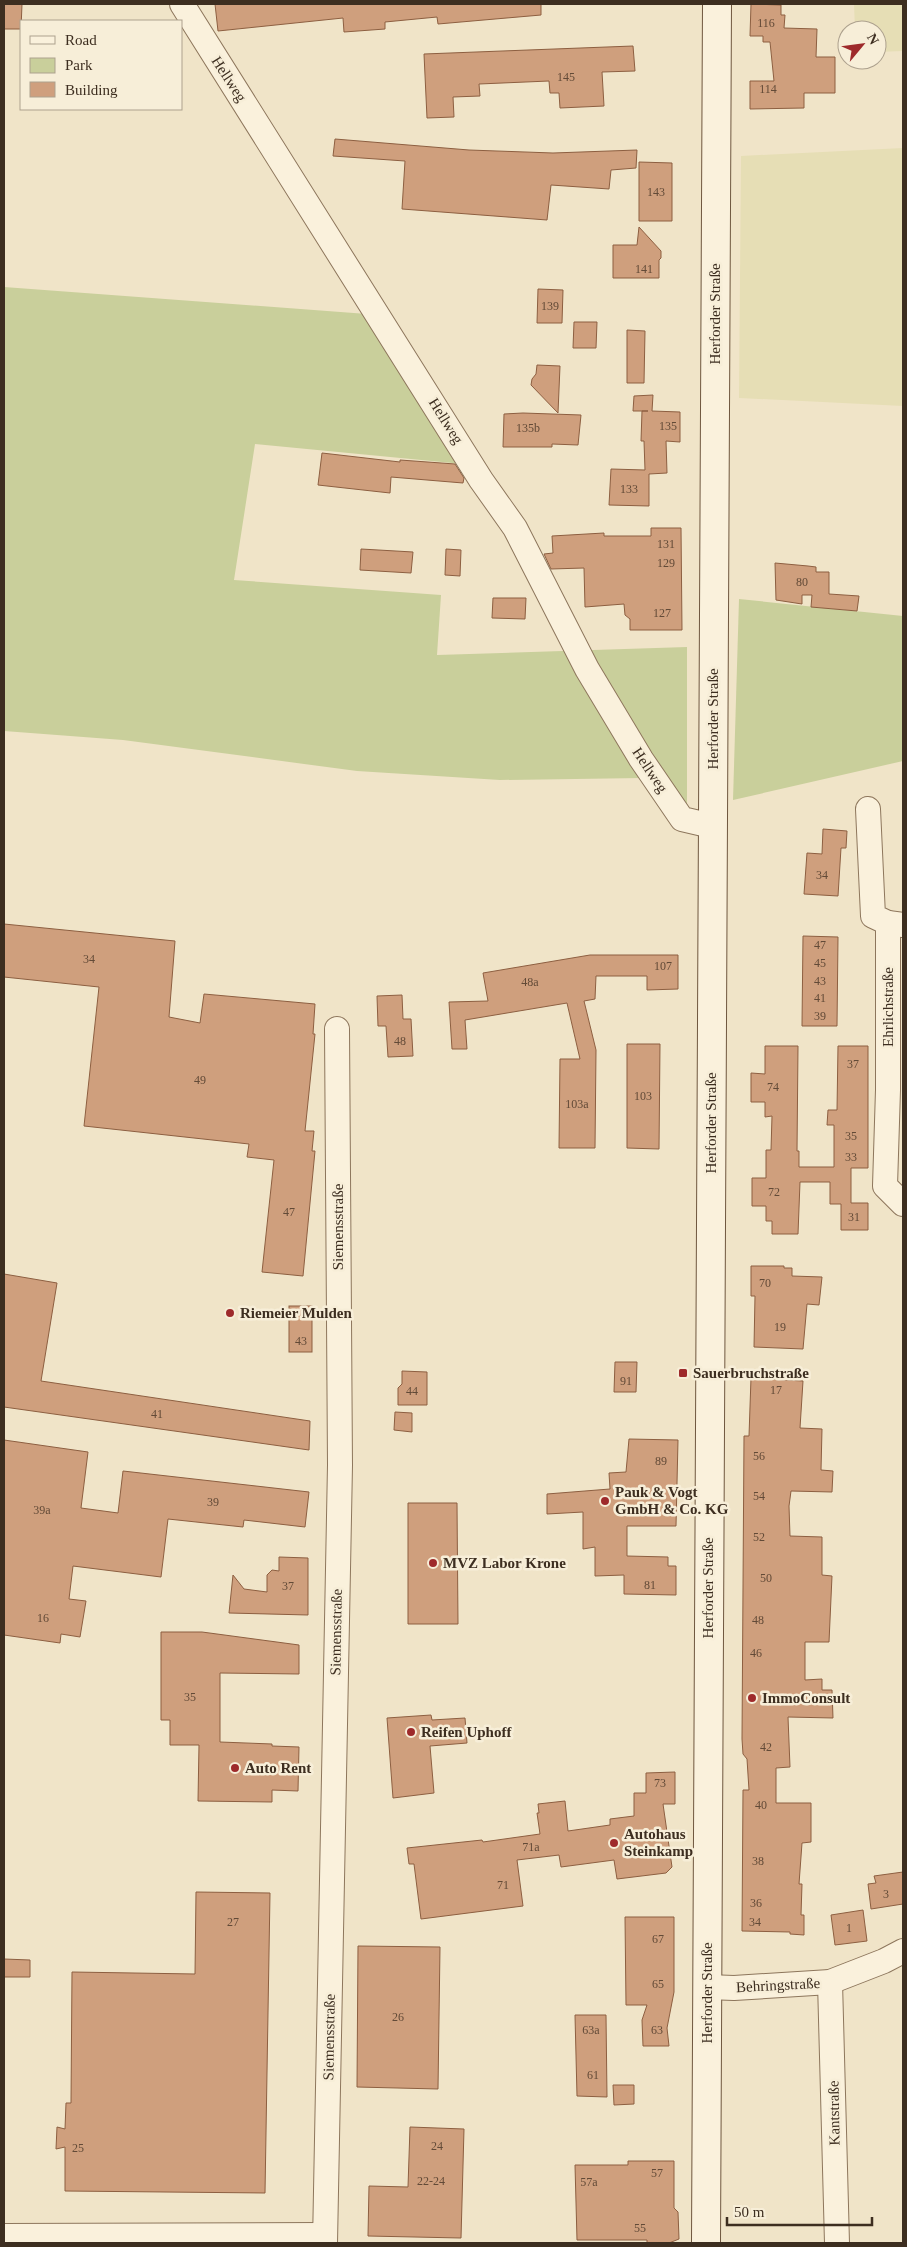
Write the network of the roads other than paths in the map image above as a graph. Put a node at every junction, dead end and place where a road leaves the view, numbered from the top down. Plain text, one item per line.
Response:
1 (182, 4) edge
2 (717, 4) edge
3 (868, 809) dead end
4 (712, 826) junction
5 (896, 924) edge
6 (337, 1029) dead end
7 (896, 1092) edge
8 (903, 1204) edge
9 (903, 1951) edge
10 (830, 1982) junction
11 (707, 1987) junction
12 (4, 2236) edge
13 (325, 2239) edge
14 (706, 2243) edge
15 (838, 2243) edge

1 - 4 street, Hellweg
2 - 4 main road, Herforder Straße
3 - 5 street
4 - 11 main road, Herforder Straße
5 - 7 street, Ehrlichstraße
6 - 13 street, Siemensstraße
7 - 8 street, Ehrlichstraße
9 - 10 street, Behringstraße
10 - 11 street, Behringstraße
10 - 15 street, Kantstraße
11 - 14 main road, Herforder Straße
12 - 13 street, Siemensstraße

